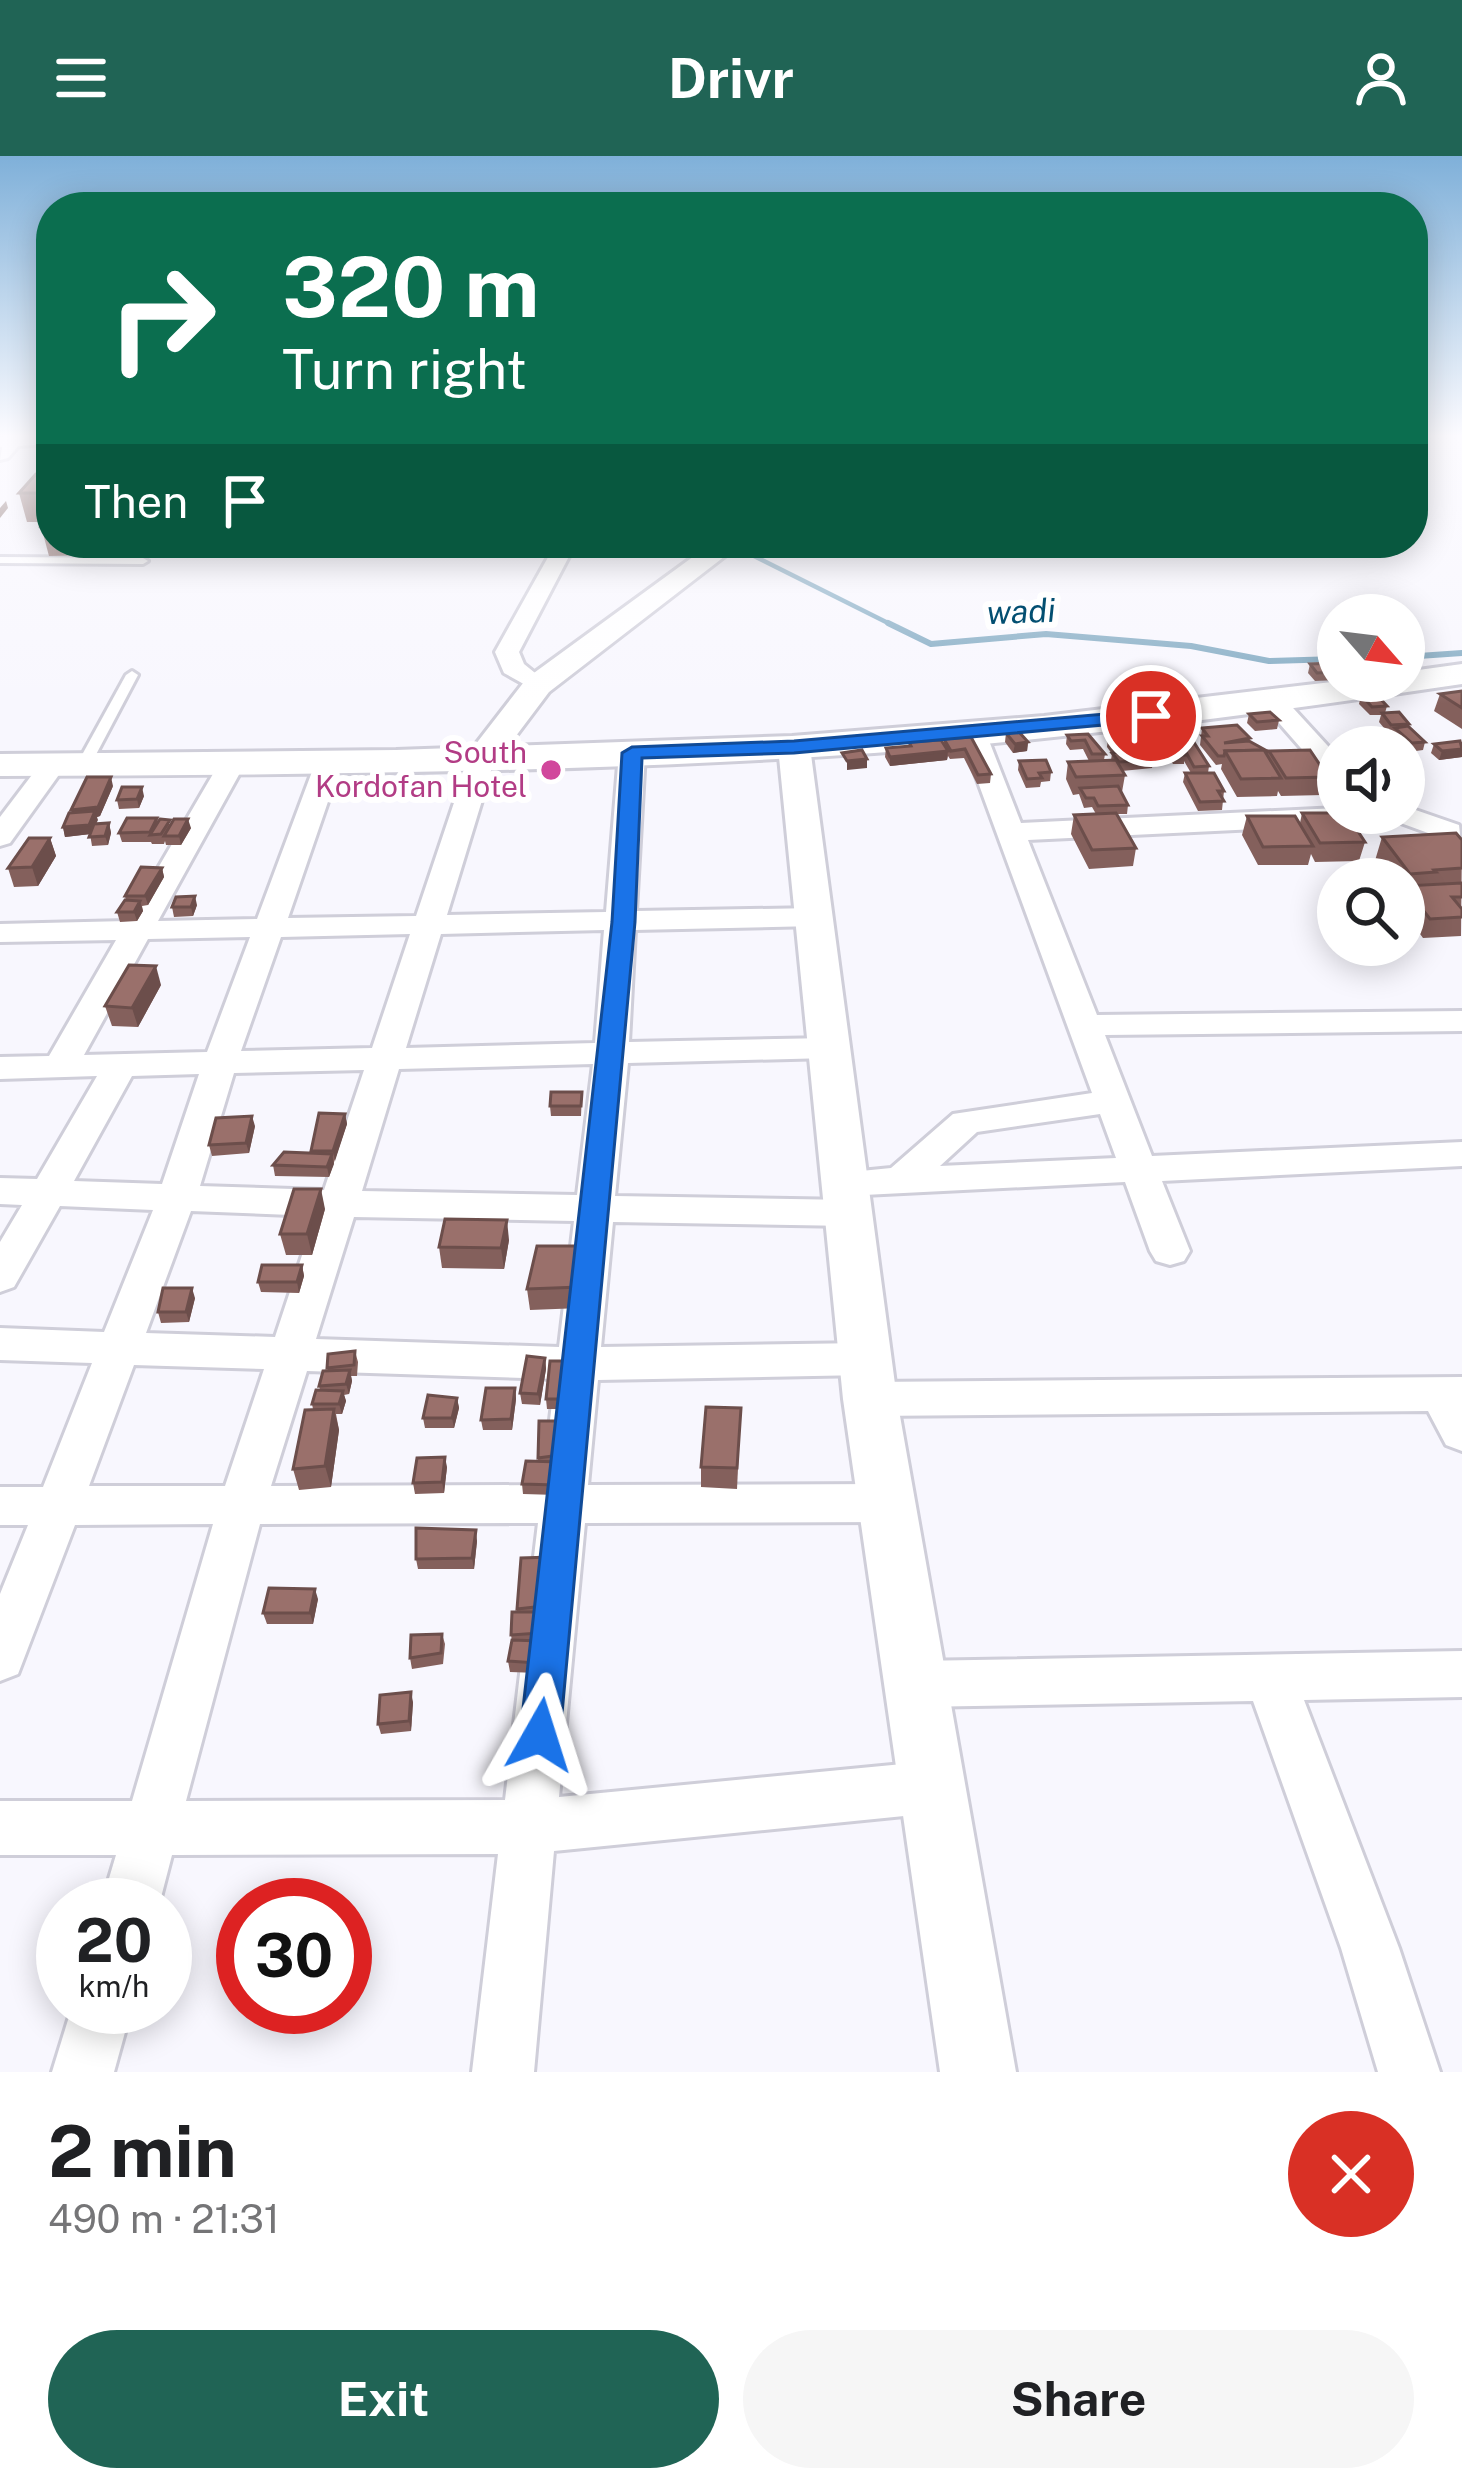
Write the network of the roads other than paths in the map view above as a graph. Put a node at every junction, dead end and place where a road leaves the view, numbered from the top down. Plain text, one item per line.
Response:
1 (558, 558) edge
2 (709, 558) edge
3 (0, 560) edge
4 (143, 561) dead end
5 (1462, 674) edge
6 (132, 675) dead end
7 (538, 685) junction
8 (1274, 702) junction
9 (974, 733) junction
10 (794, 747) junction
11 (1317, 750) edge
12 (632, 753) junction
13 (482, 758) junction
14 (329, 760) junction
15 (233, 762) junction
16 (0, 765) edge
17 (69, 765) junction
18 (1317, 817) edge
19 (1425, 823) edge
20 (4, 826) edge
21 (1011, 832) junction
22 (1462, 843) edge
23 (816, 917) junction
24 (623, 922) junction
25 (430, 928) junction
26 (268, 930) junction
27 (139, 932) junction
28 (0, 933) edge
29 (1462, 1021) edge
30 (1084, 1025) junction
31 (829, 1048) junction
32 (611, 1056) junction
33 (386, 1058) junction
34 (220, 1063) junction
35 (121, 1065) junction
36 (60, 1067) junction
37 (0, 1068) edge
38 (1115, 1101) junction
39 (1462, 1154) edge
40 (1142, 1169) junction
41 (901, 1180) junction
42 (0, 1191) edge
43 (50, 1192) junction
44 (177, 1197) junction
45 (846, 1198) junction
46 (339, 1204) junction
47 (595, 1208) junction
48 (1170, 1251) dead end
49 (0, 1277) edge
50 (0, 1344) edge
51 (116, 1348) junction
52 (290, 1354) junction
53 (579, 1364) junction
54 (868, 1379) junction
55 (1451, 1394) edge
56 (1462, 1433) edge
57 (886, 1503) junction
58 (564, 1504) junction
59 (242, 1505) junction
60 (0, 1506) edge
61 (56, 1506) junction
62 (0, 1658) edge
63 (1462, 1674) edge
64 (1270, 1677) junction
65 (916, 1684) junction
66 (934, 1787) junction
67 (530, 1827) junction
68 (0, 1828) edge
69 (151, 1830) junction
70 (138, 1878) edge
71 (94, 2034) edge
72 (83, 2072) edge
73 (503, 2072) edge
74 (978, 2072) edge
75 (1409, 2072) edge

1 - 7 street
2 - 7 street
3 - 4 lane
5 - 8 main road
6 - 17 lane
7 - 13 street
8 - 9 main road
8 - 11 street
9 - 10 main road
9 - 21 street
10 - 12 main road
10 - 23 street
12 - 13 main road
12 - 24 street
13 - 14 main road
13 - 25 street
14 - 15 main road
14 - 26 street
15 - 17 main road
15 - 27 street
16 - 17 main road
17 - 20 street
18 - 21 street
19 - 22 street
21 - 30 street
23 - 24 street
23 - 31 street
24 - 25 street
24 - 32 street
25 - 26 street
25 - 33 street
26 - 27 street
26 - 34 street
27 - 28 street
27 - 36 street
29 - 30 street
30 - 38 street
31 - 32 street
31 - 45 street
32 - 33 street
32 - 47 street
33 - 34 street
33 - 46 street
34 - 35 street
34 - 44 street
35 - 36 street
35 - 43 street
36 - 37 street
38 - 40 street
38 - 41 street
39 - 40 street
40 - 41 street
40 - 48 street
41 - 45 street
42 - 43 street
43 - 44 street
43 - 49 street
44 - 46 street
44 - 51 street
45 - 47 street
45 - 54 street
46 - 47 street
46 - 52 street
47 - 53 street
50 - 51 street
51 - 52 street
51 - 61 street
52 - 53 street
52 - 59 street
53 - 54 street
53 - 58 street
54 - 55 street
54 - 57 street
55 - 56 street
57 - 58 street
57 - 65 street
58 - 59 street
58 - 67 street
59 - 61 street
59 - 69 street
60 - 61 street
61 - 62 street
63 - 64 street
64 - 65 street
64 - 75 street
65 - 66 street
66 - 67 street
66 - 74 street
67 - 69 street
67 - 73 street
68 - 69 street
69 - 70 street
71 - 72 street

